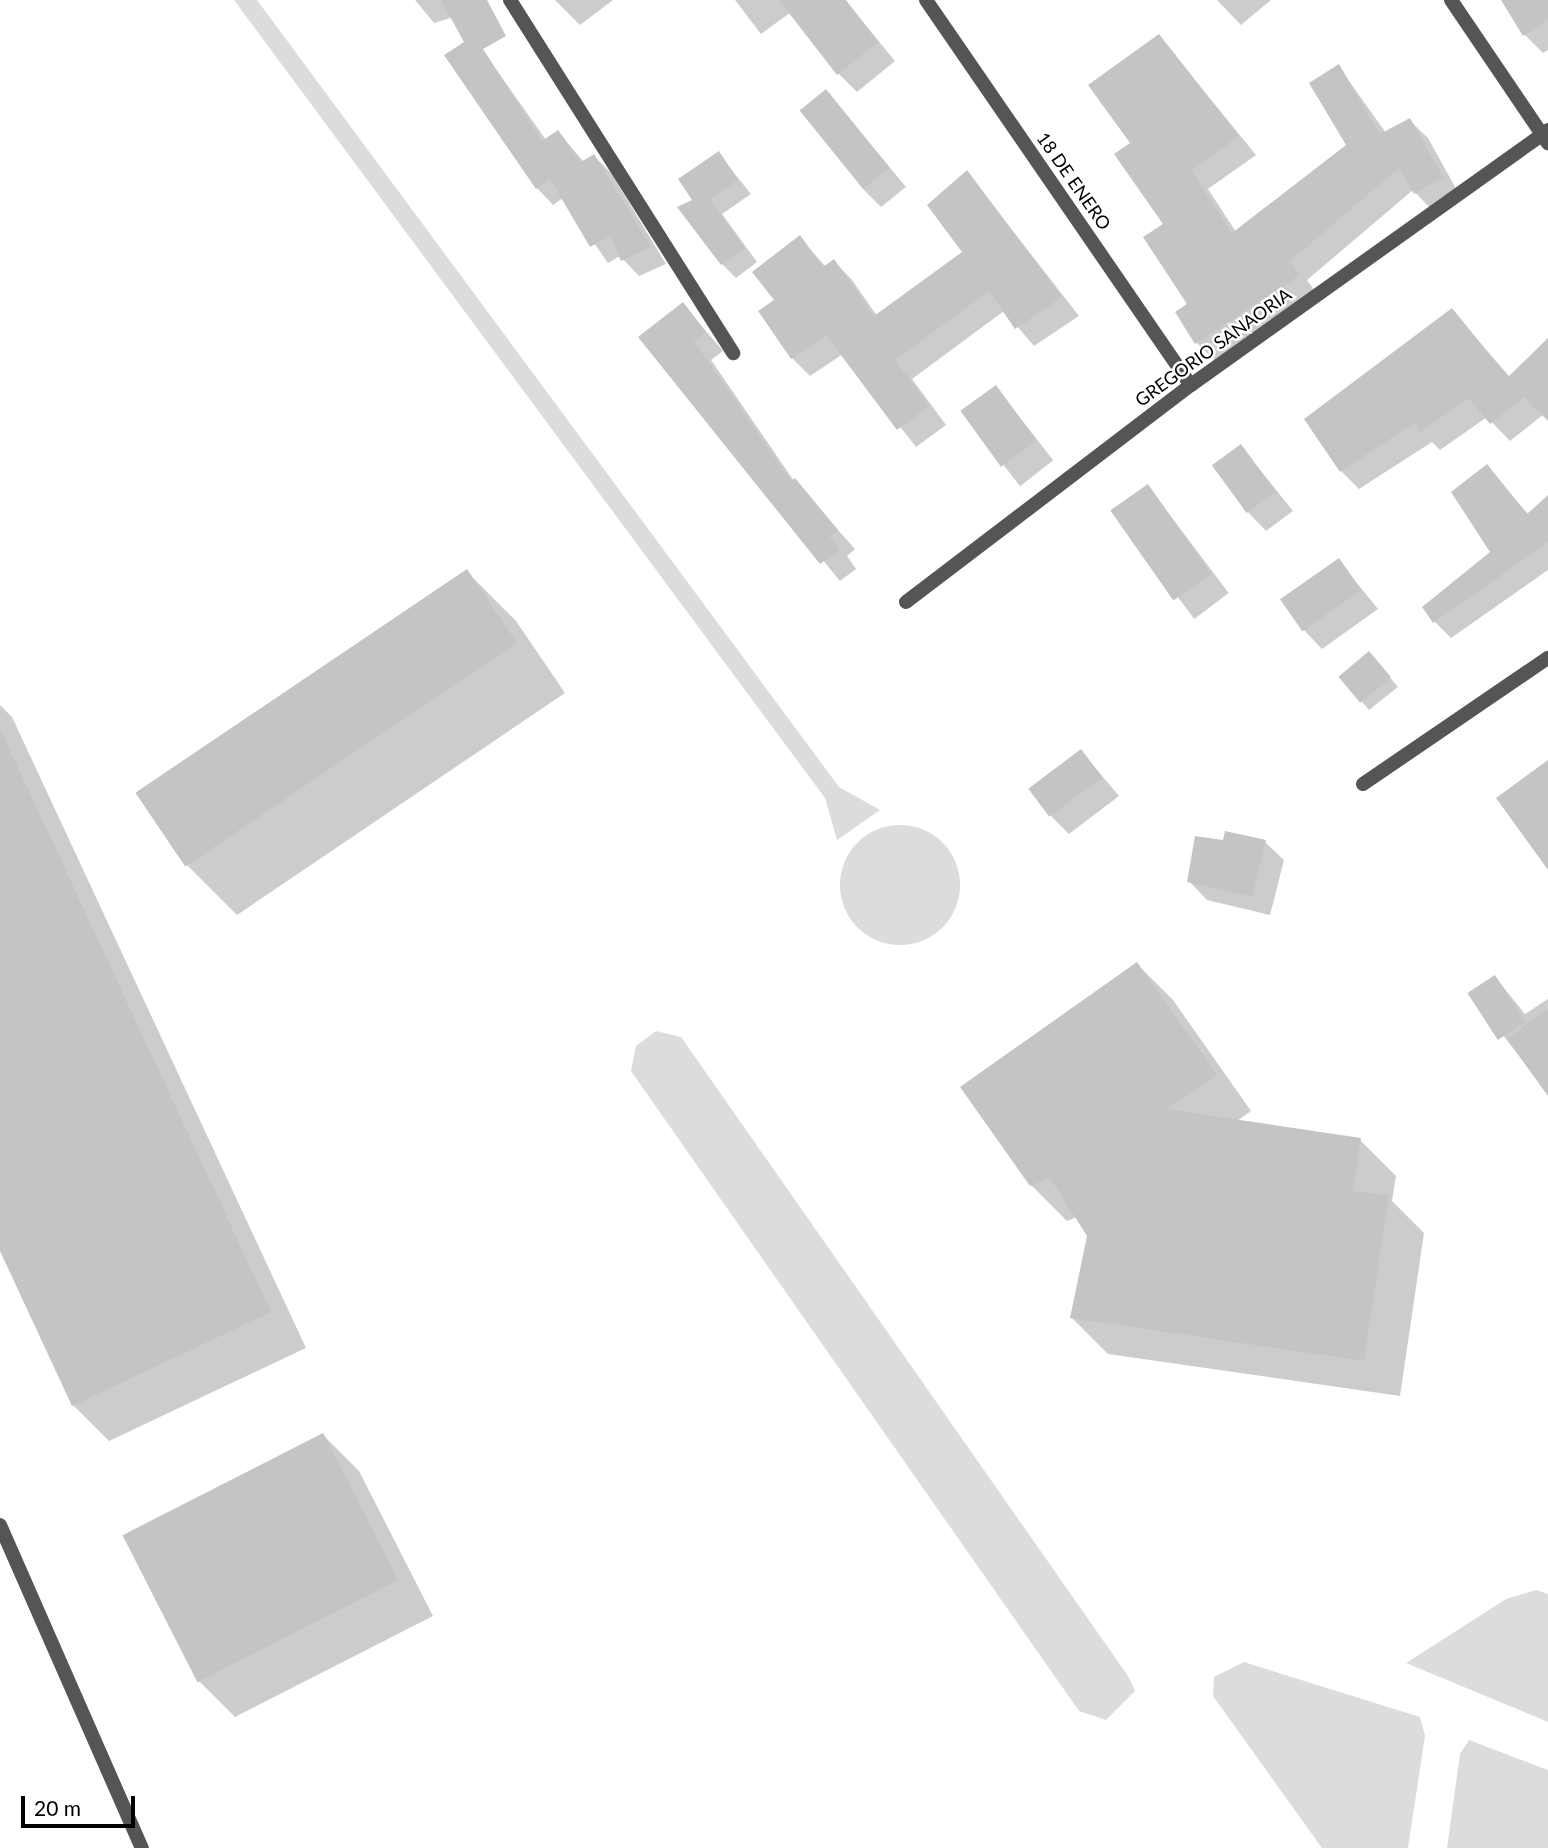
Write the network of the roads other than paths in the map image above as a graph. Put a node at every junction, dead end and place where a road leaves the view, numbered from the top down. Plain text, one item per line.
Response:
1 (510, 0) edge
2 (926, 0) edge
3 (1451, 0) edge
4 (1546, 136) edge
5 (733, 353) dead end
6 (1191, 385) junction
7 (906, 602) dead end
8 (1548, 658) edge
9 (1363, 784) dead end
10 (0, 1525) edge
11 (142, 1848) edge

1 - 5 street
2 - 6 street, 18 DE ENERO
3 - 4 street
4 - 6 street, GREGORIO SANAORIA
6 - 7 street, GREGORIO SANAORIA
8 - 9 street
10 - 11 street

